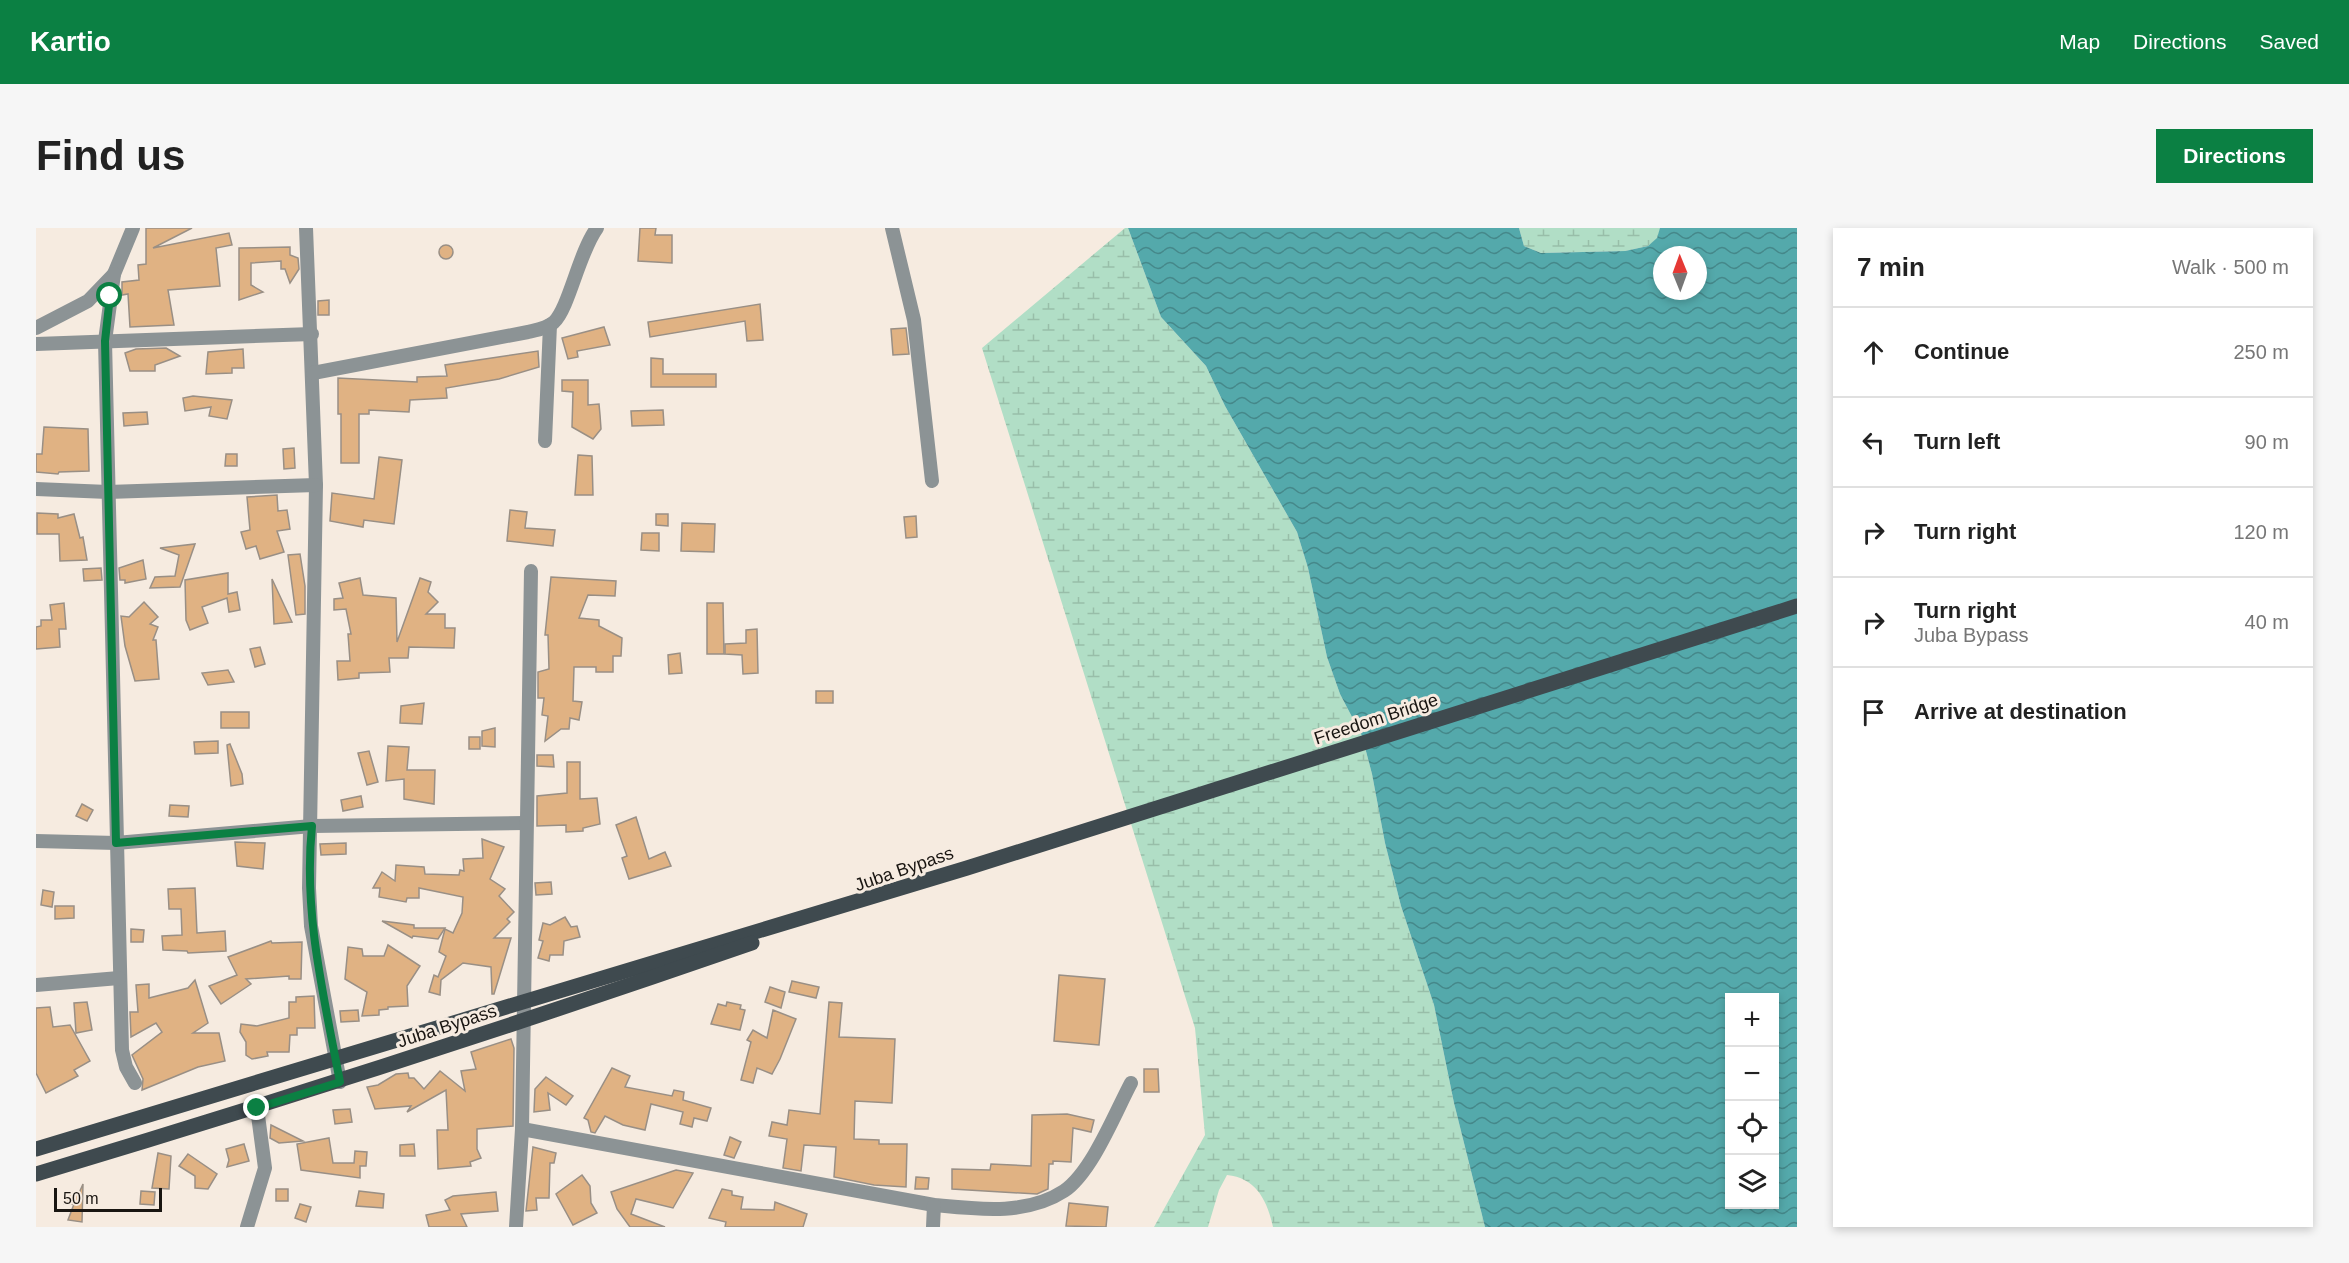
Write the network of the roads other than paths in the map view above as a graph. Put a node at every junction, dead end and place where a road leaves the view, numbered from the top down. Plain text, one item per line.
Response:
1 (133, 228) edge
2 (306, 228) edge
3 (597, 228) edge
4 (892, 228) edge
5 (114, 274) junction
6 (550, 325) junction
7 (36, 328) edge
8 (312, 334) junction
9 (105, 341) junction
10 (36, 344) edge
11 (313, 373) junction
12 (545, 441) dead end
13 (932, 481) dead end
14 (316, 485) junction
15 (36, 489) edge
16 (108, 492) junction
17 (531, 571) dead end
18 (1797, 606) edge
19 (526, 823) junction
20 (312, 826) junction
21 (36, 841) edge
22 (116, 843) junction
23 (967, 868) junction
24 (119, 978) junction
25 (36, 985) edge
26 (524, 1001) junction
27 (524, 1022) junction
28 (336, 1058) junction
29 (340, 1082) junction
30 (135, 1083) dead end
31 (1131, 1083) dead end
32 (257, 1108) junction
33 (522, 1129) junction
34 (36, 1149) edge
35 (36, 1174) edge
36 (934, 1205) junction
37 (247, 1227) edge
38 (516, 1227) edge
39 (933, 1227) edge

1 - 5 street
2 - 8 street
3 - 6 street
4 - 13 street
5 - 7 street
5 - 9 street
6 - 11 street
6 - 12 street
8 - 9 street
8 - 11 street
9 - 10 street
9 - 16 street
11 - 14 street
14 - 16 street
14 - 20 street
15 - 16 street
16 - 22 street
17 - 19 street
18 - 23 main road, Freedom Bridge
19 - 20 street
19 - 26 street
20 - 22 street
20 - 28 street
21 - 22 street
22 - 24 street
23 - 26 main road, Juba Bypass
23 - 27 main road, Juba Bypass
24 - 25 street
24 - 30 street
26 - 27 street
26 - 28 main road, Juba Bypass
27 - 29 main road, Juba Bypass
27 - 33 street
28 - 29 street
28 - 34 main road, Juba Bypass
29 - 32 main road, Juba Bypass
31 - 36 street
32 - 35 main road, Juba Bypass
32 - 37 street
33 - 36 street
33 - 38 street
36 - 39 street

